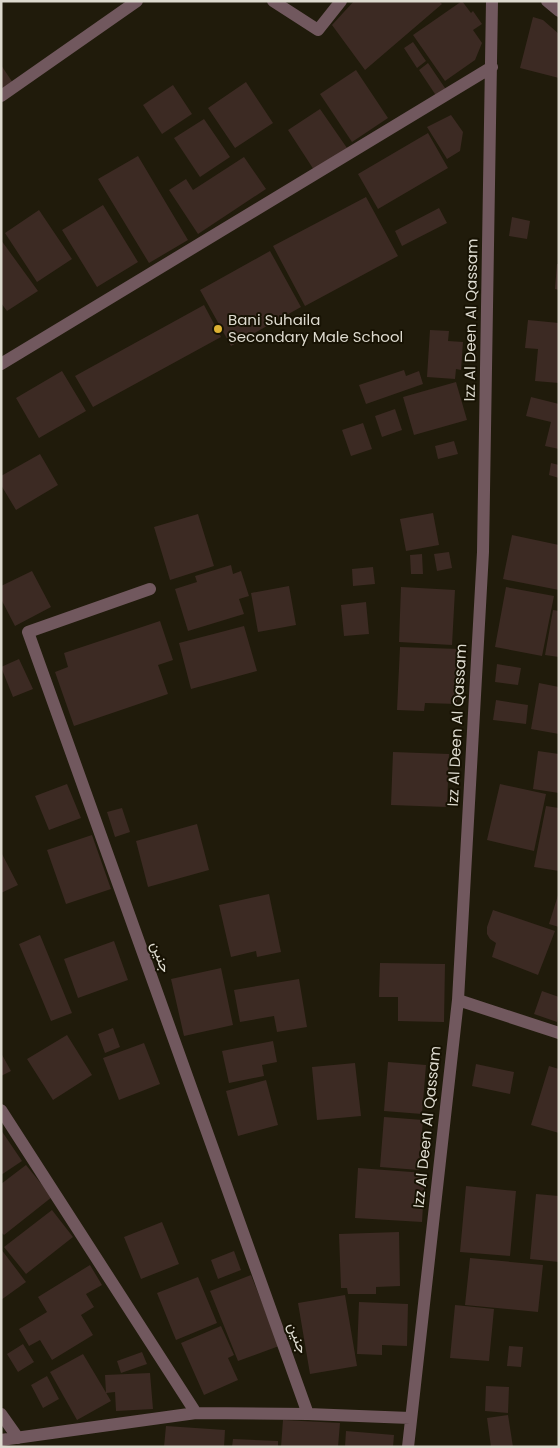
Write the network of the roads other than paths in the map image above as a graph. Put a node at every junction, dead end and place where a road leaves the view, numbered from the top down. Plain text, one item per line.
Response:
1 (137, 1) edge
2 (273, 1) edge
3 (341, 1) edge
4 (492, 1) edge
5 (546, 1) edge
6 (559, 11) edge
7 (492, 67) junction
8 (1, 96) edge
9 (1, 364) edge
10 (150, 589) dead end
11 (458, 1000) junction
12 (559, 1033) edge
13 (1, 1110) edge
14 (196, 1413) junction
15 (1, 1414) edge
16 (308, 1414) junction
17 (410, 1418) junction
18 (18, 1438) junction
19 (1, 1440) edge
20 (408, 1447) edge

1 - 8 street
2 - 3 street
4 - 7 street, Izz Al Deen Al Qassam
5 - 6 street
7 - 9 street
7 - 11 street, Izz Al Deen Al Qassam
10 - 16 street, جنين
11 - 12 street
11 - 17 street, Izz Al Deen Al Qassam
13 - 14 street
14 - 16 street
14 - 18 street
15 - 18 street
16 - 17 street
17 - 20 street, Izz Al Deen Al Qassam
18 - 19 street

